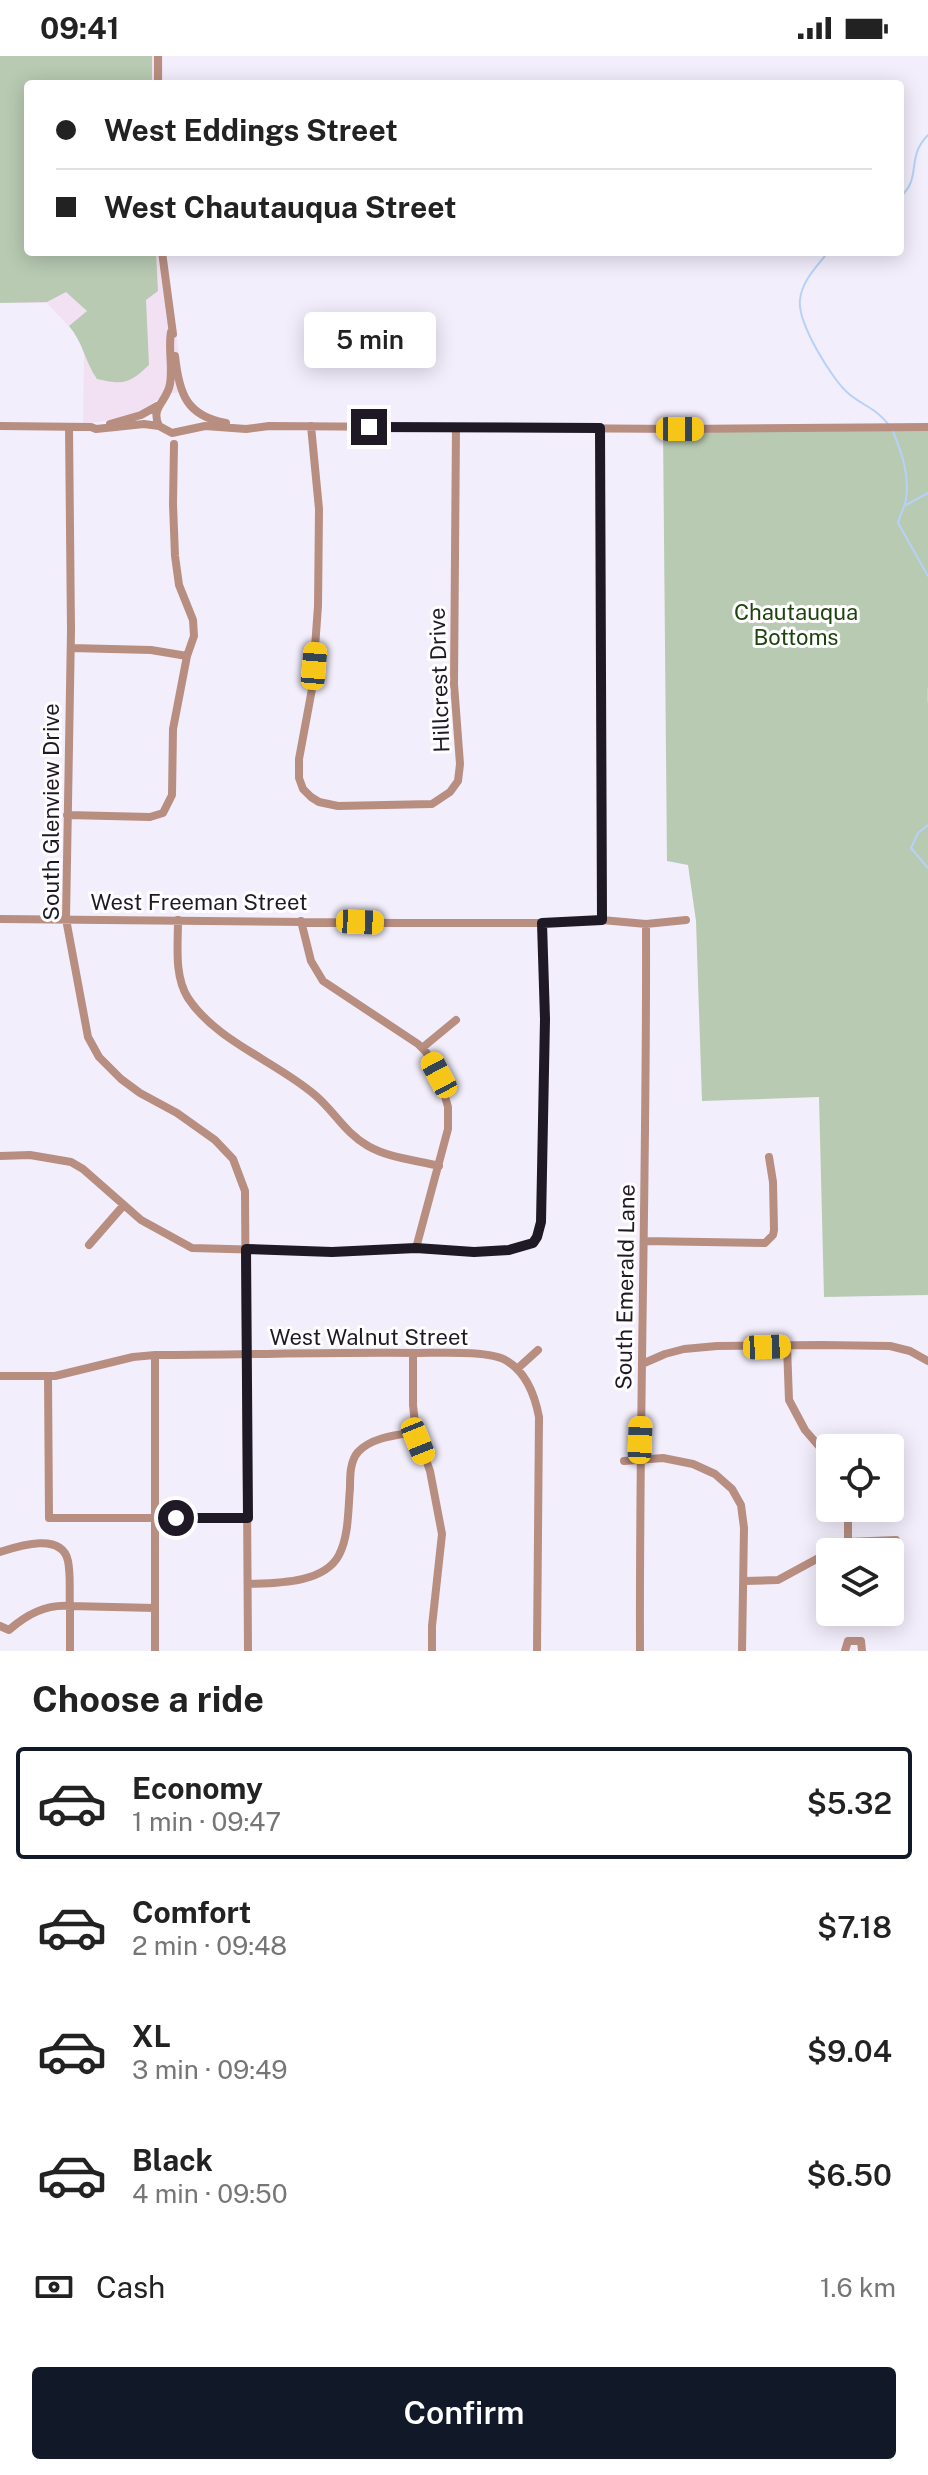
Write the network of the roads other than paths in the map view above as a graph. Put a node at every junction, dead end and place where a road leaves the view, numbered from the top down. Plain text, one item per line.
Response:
1 (158, 56) edge
2 (158, 80) edge
3 (162, 256) edge
4 (171, 332) junction
5 (186, 400) junction
6 (161, 402) junction
7 (191, 409) junction
8 (0, 426) edge
9 (159, 426) junction
10 (269, 426) junction
11 (311, 426) junction
12 (69, 427) junction
13 (91, 427) junction
14 (456, 427) junction
15 (928, 427) edge
16 (600, 428) junction
17 (185, 429) junction
18 (174, 444) dead end
19 (71, 648) junction
20 (187, 656) junction
21 (67, 815) junction
22 (0, 919) edge
23 (66, 919) junction
24 (178, 920) junction
25 (602, 920) junction
26 (686, 920) dead end
27 (301, 921) junction
28 (542, 923) junction
29 (646, 924) junction
30 (456, 1020) dead end
31 (422, 1048) junction
32 (0, 1156) edge
33 (769, 1157) dead end
34 (439, 1166) junction
35 (123, 1206) junction
36 (644, 1241) junction
37 (89, 1245) dead end
38 (416, 1248) junction
39 (246, 1249) junction
40 (787, 1346) junction
41 (538, 1350) dead end
42 (413, 1353) junction
43 (155, 1355) junction
44 (246, 1355) junction
45 (928, 1361) edge
46 (642, 1364) junction
47 (517, 1369) junction
48 (0, 1376) edge
49 (48, 1376) junction
50 (416, 1432) junction
51 (816, 1443) edge
52 (639, 1460) junction
53 (624, 1461) dead end
54 (248, 1518) junction
55 (156, 1519) junction
56 (0, 1552) edge
57 (816, 1559) edge
58 (744, 1581) junction
59 (248, 1584) junction
60 (70, 1606) junction
61 (155, 1608) junction
62 (0, 1626) edge
63 (70, 1651) edge
64 (155, 1651) edge
65 (248, 1651) edge
66 (432, 1651) edge
67 (537, 1651) edge
68 (640, 1651) edge
69 (742, 1651) edge
70 (845, 1651) edge
71 (862, 1651) edge

1 - 2 street
3 - 4 street
4 - 5 street
4 - 6 street
5 - 6 street
5 - 7 street
6 - 9 street
6 - 13 street
7 - 10 street
7 - 17 street
8 - 12 street
9 - 13 street
9 - 17 street
10 - 11 street
10 - 17 street
11 - 14 street
11 - 14 street, Hillcrest Drive
12 - 13 street
12 - 19 street, South Glenview Drive
14 - 16 street
15 - 16 street
16 - 25 street
18 - 20 street
19 - 20 street
19 - 21 street, South Glenview Drive
20 - 21 street
21 - 23 street, South Glenview Drive
22 - 23 street, West Freeman Street
23 - 24 street, West Freeman Street
23 - 39 street, South Glenview Drive
24 - 27 street, West Freeman Street
24 - 34 street
25 - 28 street, West Freeman Street
25 - 29 street, West Freeman Street
26 - 29 street, West Freeman Street
27 - 28 street, West Freeman Street
27 - 31 street
28 - 38 street
29 - 36 street, South Emerald Lane
30 - 31 street
31 - 34 street
32 - 35 street
33 - 36 street
34 - 38 street
35 - 37 street
35 - 39 street
36 - 46 street, South Emerald Lane
38 - 39 street
39 - 44 street, South Glenview Drive
40 - 45 street
40 - 46 street
40 - 51 street
41 - 47 street
42 - 44 street, West Walnut Street
42 - 47 street, West Walnut Street
42 - 50 street
43 - 44 street, West Walnut Street
43 - 49 street, West Walnut Street
43 - 55 street
44 - 54 street, South Glenview Drive
46 - 52 street, South Emerald Lane
47 - 67 street
48 - 49 street, West Walnut Street
49 - 55 street
50 - 59 street
50 - 66 street
52 - 53 street
52 - 58 street
52 - 68 street, South Emerald Lane
54 - 55 street
54 - 59 street, South Glenview Drive
55 - 61 street
56 - 60 street
57 - 58 street
58 - 69 street
59 - 65 street, South Glenview Drive
60 - 61 street
60 - 62 street
60 - 63 street
61 - 64 street
70 - 71 street

